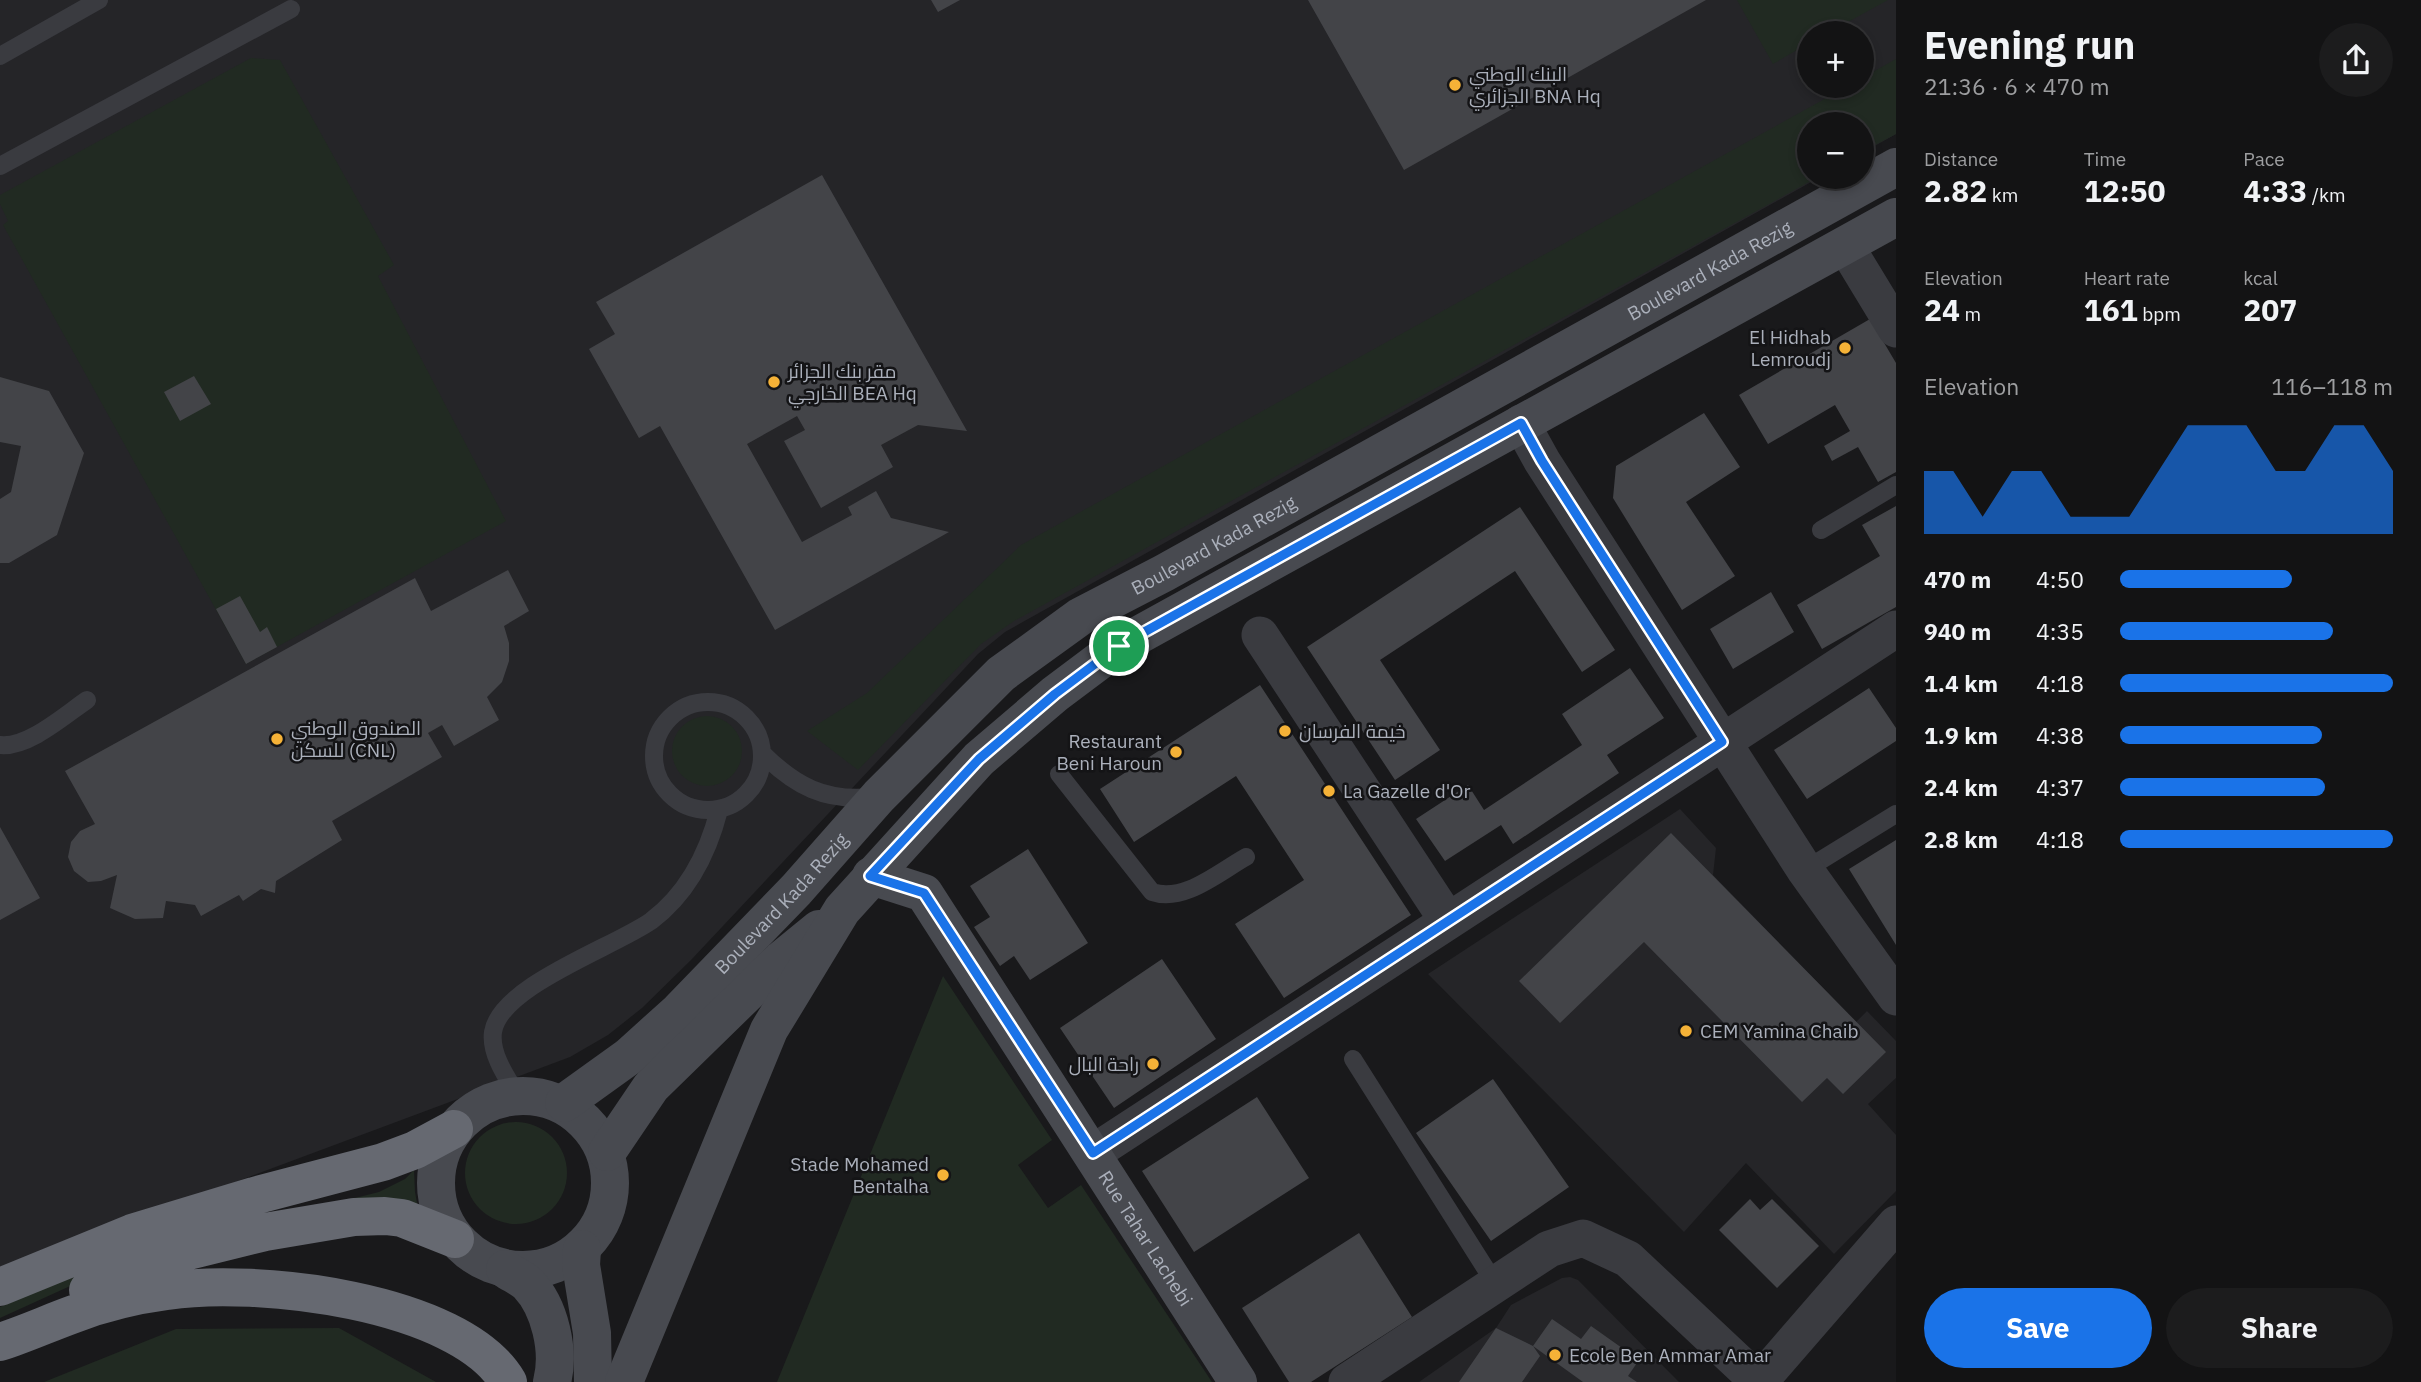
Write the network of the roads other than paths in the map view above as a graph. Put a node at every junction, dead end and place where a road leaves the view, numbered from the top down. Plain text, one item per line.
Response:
1 (99, 0) edge
2 (291, 9) dead end
3 (0, 57) edge
4 (0, 166) edge
5 (1896, 167) edge
6 (1896, 217) edge
7 (1844, 245) junction
8 (1896, 329) edge
9 (1521, 423) junction
10 (1896, 485) edge
11 (1821, 530) dead end
12 (1896, 629) edge
13 (1260, 635) dead end
14 (87, 700) dead end
15 (1722, 742) junction
16 (0, 745) edge
17 (762, 753) junction
18 (1059, 774) dead end
19 (880, 796) junction
20 (719, 810) junction
21 (1896, 814) edge
22 (1246, 857) dead end
23 (1805, 870) junction
24 (870, 876) junction
25 (842, 910) junction
26 (1448, 921) junction
27 (1896, 997) edge
28 (1353, 1059) dead end
29 (518, 1096) junction
30 (564, 1103) junction
31 (454, 1129) junction
32 (607, 1152) junction
33 (1093, 1153) junction
34 (1896, 1224) edge
35 (455, 1239) junction
36 (582, 1249) junction
37 (505, 1269) junction
38 (1496, 1285) junction
39 (0, 1287) edge
40 (0, 1330) edge
41 (0, 1342) edge
42 (508, 1382) edge
43 (552, 1382) edge
44 (593, 1382) edge
45 (624, 1382) edge
46 (1238, 1382) edge
47 (1347, 1382) edge
48 (1759, 1382) edge

1 - 3 lane
2 - 4 lane
5 - 19 main road, Boulevard Kada Rezig
6 - 7 main road
7 - 8 street
7 - 9 main road
9 - 15 street
9 - 24 main road
10 - 11 lane
12 - 15 street
13 - 26 street
14 - 16 lane
15 - 23 street
15 - 26 street
17 - 19 lane
17 - 20 lane
17 - 20 lane
18 - 22 lane
19 - 30 main road, Boulevard Kada Rezig
20 - 29 lane
21 - 23 lane
23 - 27 street
24 - 25 main road
24 - 33 main road, Rue Tahar Lachebi
25 - 32 main road, Boulevard Kada Rezig
25 - 45 main road
26 - 33 street
28 - 38 lane
29 - 30 main road
29 - 31 main road
30 - 32 main road
31 - 35 main road
31 - 39 highway
32 - 36 main road
33 - 46 main road, Rue Tahar Lachebi
34 - 48 street
35 - 37 main road
35 - 40 highway
36 - 37 main road
36 - 44 main road
37 - 43 main road
38 - 47 street
38 - 48 street
41 - 42 highway

